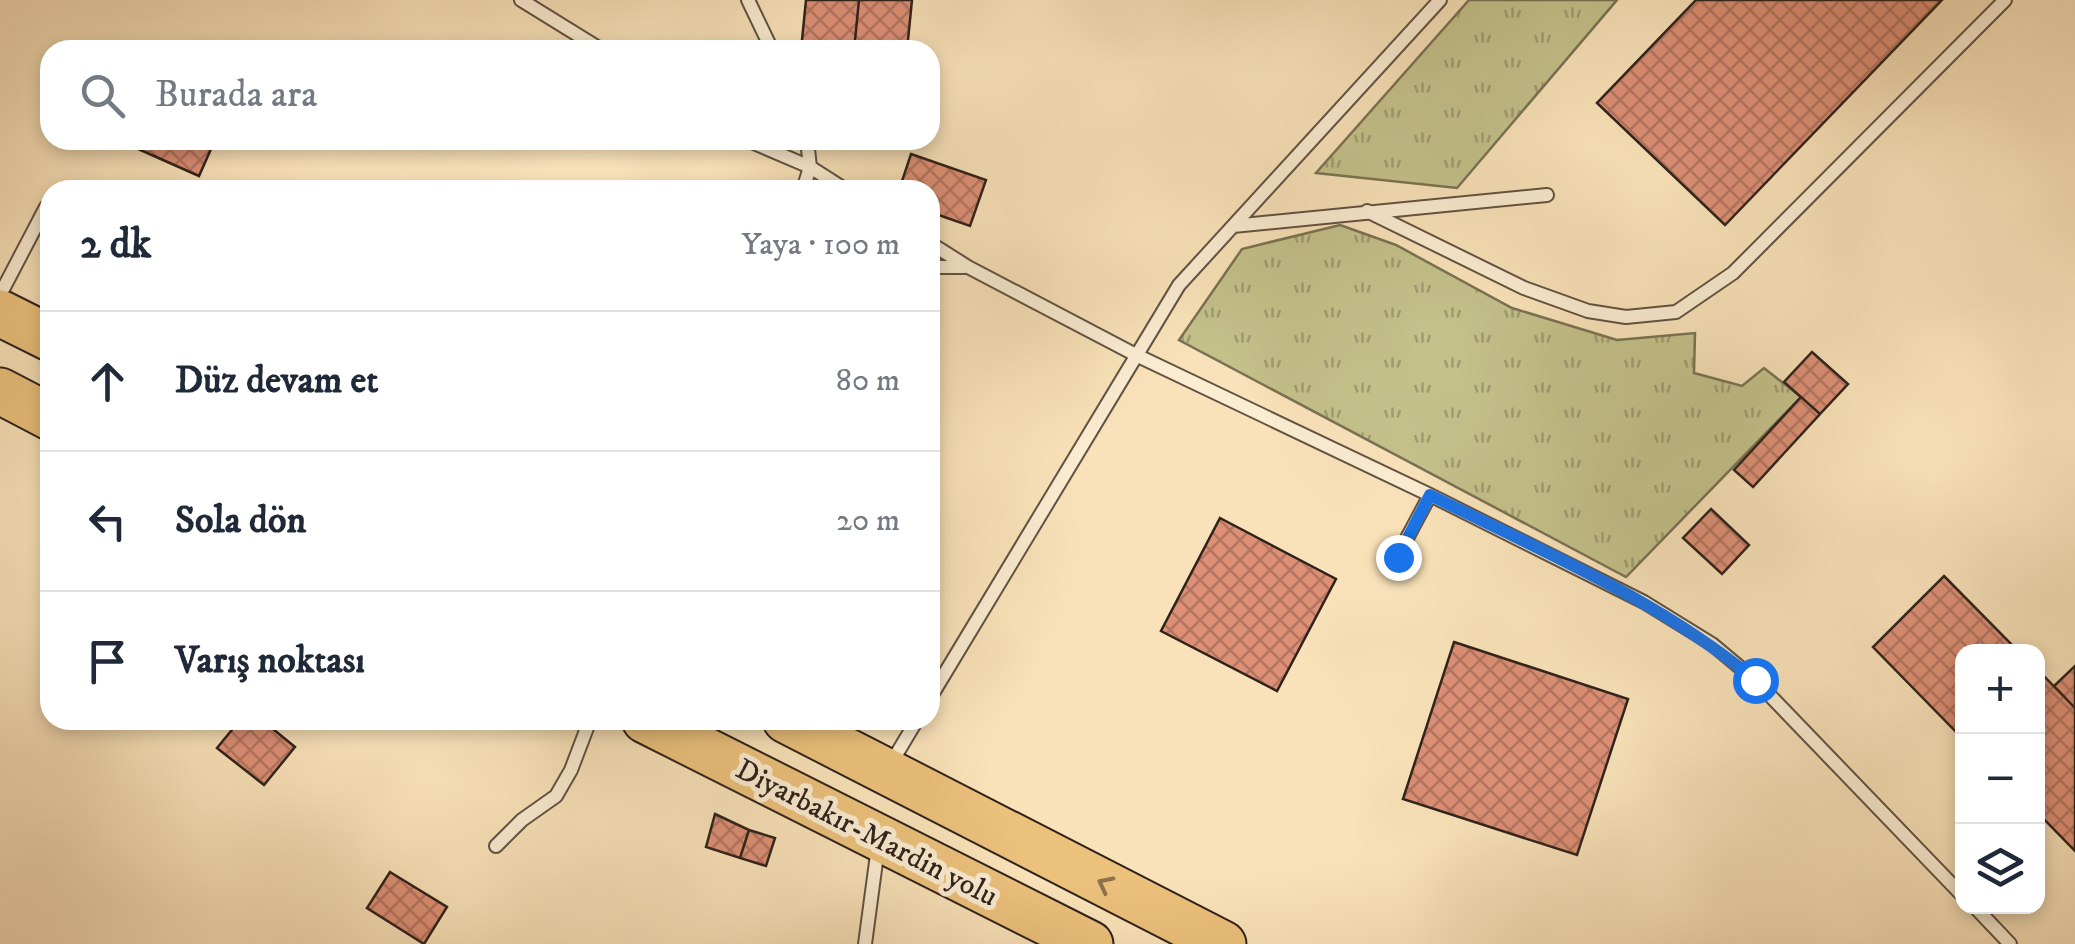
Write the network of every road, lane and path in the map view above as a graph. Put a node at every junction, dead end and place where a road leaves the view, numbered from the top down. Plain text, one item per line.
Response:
1 (521, 0) edge
2 (748, 0) edge
3 (1440, 0) edge
4 (2005, 0) edge
5 (586, 40) edge
6 (767, 40) edge
7 (770, 150) edge
8 (808, 150) edge
9 (810, 167) junction
10 (807, 180) edge
11 (830, 180) edge
12 (1547, 195) dead end
13 (1367, 211) junction
14 (40, 219) edge
15 (1233, 226) junction
16 (940, 249) edge
17 (940, 267) edge
18 (968, 267) junction
19 (0, 295) edge
20 (0, 313) edge
21 (40, 333) edge
22 (1136, 354) junction
23 (0, 391) edge
24 (40, 412) edge
25 (1430, 495) junction
26 (1398, 557) dead end
27 (940, 681) edge
28 (586, 730) edge
29 (665, 730) edge
30 (805, 730) edge
31 (911, 730) edge
32 (886, 772) junction
33 (879, 839) junction
34 (496, 846) dead end
35 (1955, 888) edge
36 (1982, 914) edge
37 (865, 944) edge
38 (1090, 944) edge
39 (1224, 944) edge
40 (2010, 944) edge

1 - 5 lane
2 - 6 lane
3 - 15 lane
4 - 13 lane
7 - 9 lane
8 - 9 lane
9 - 10 lane
9 - 11 lane
12 - 13 lane
13 - 15 lane
14 - 19 lane
15 - 22 lane
16 - 18 lane
17 - 18 lane
18 - 22 lane
20 - 21 highway
22 - 25 lane
22 - 27 lane
23 - 24 highway
25 - 26 lane
25 - 35 lane
28 - 34 lane
29 - 33 highway, Diyarbakır-Mardin yolu
30 - 32 highway
31 - 32 lane
39 -> 32 highway
33 - 37 lane
33 - 38 highway, Diyarbakır-Mardin yolu
36 - 40 lane

